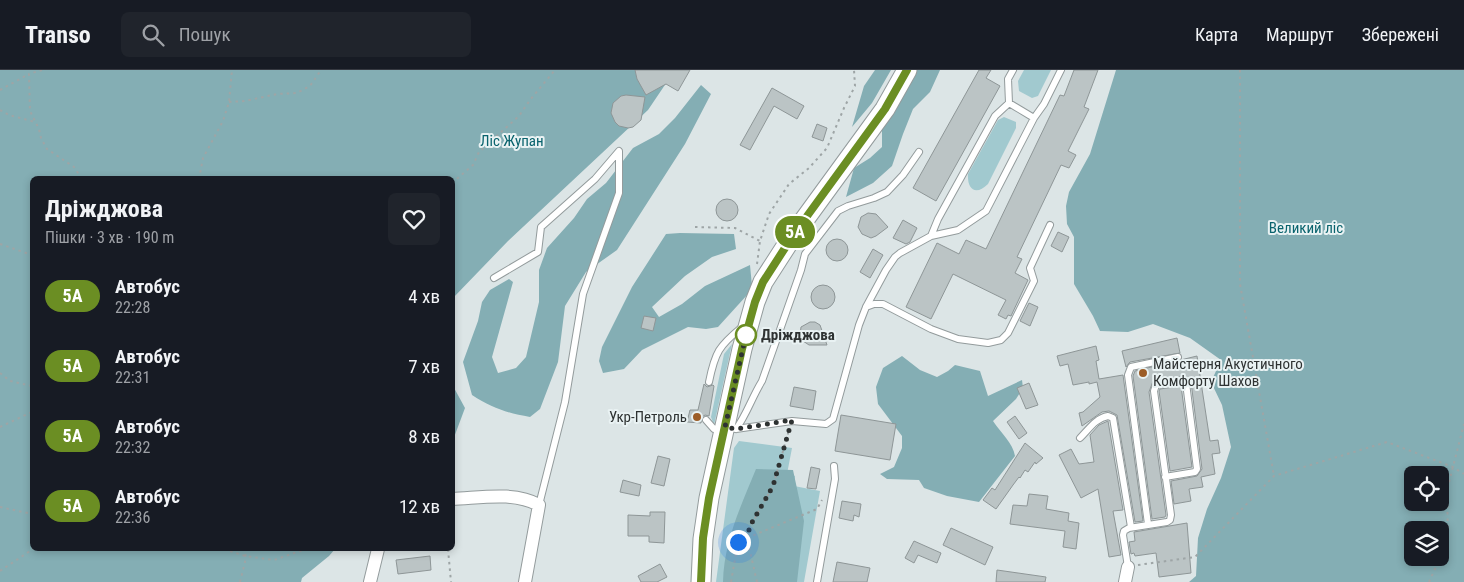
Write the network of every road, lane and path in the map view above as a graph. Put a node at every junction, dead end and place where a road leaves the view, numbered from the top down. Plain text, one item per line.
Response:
1 (42, 70) edge
2 (232, 70) edge
3 (321, 70) edge
4 (555, 70) edge
5 (854, 70) edge
6 (907, 70) edge
7 (1013, 70) edge
8 (1061, 70) edge
9 (1240, 70) edge
10 (29, 74) junction
11 (0, 90) edge
12 (229, 102) junction
13 (1009, 103) junction
14 (0, 110) edge
15 (1034, 118) junction
16 (35, 122) junction
17 (919, 152) dead end
18 (80, 176) edge
19 (200, 176) edge
20 (455, 181) edge
21 (1050, 225) dead end
22 (695, 227) dead end
23 (932, 236) junction
24 (760, 241) junction
25 (0, 244) edge
26 (30, 254) edge
27 (494, 278) dead end
28 (763, 282) junction
29 (866, 307) junction
30 (749, 321) junction
31 (1178, 357) dead end
32 (0, 373) edge
33 (709, 382) dead end
34 (30, 386) edge
35 (30, 413) edge
36 (706, 420) dead end
37 (792, 420) junction
38 (1464, 424) edge
39 (0, 427) edge
40 (731, 428) junction
41 (1080, 438) dead end
42 (834, 466) dead end
43 (1453, 467) junction
44 (1464, 474) edge
45 (1274, 476) junction
46 (1165, 477) junction
47 (835, 479) junction
48 (455, 499) edge
49 (539, 504) junction
50 (0, 507) edge
51 (30, 514) edge
52 (1148, 524) junction
53 (1131, 527) junction
54 (747, 538) junction
55 (30, 550) edge
56 (230, 551) edge
57 (246, 551) edge
58 (300, 551) edge
59 (378, 551) edge
60 (448, 551) edge
61 (245, 556) junction
62 (1128, 567) junction
63 (0, 571) edge
64 (240, 582) edge
65 (370, 582) edge
66 (451, 582) edge
67 (525, 582) edge
68 (701, 582) edge
69 (731, 582) edge
70 (757, 582) edge
71 (817, 582) edge
72 (1125, 582) edge
73 (1429, 582) edge

1 - 10 path
2 - 12 path
3 - 12 path
4 - 20 path
5 - 24 path
6 - 28 main road
7 - 13 lane
8 - 15 lane
9 - 45 path
10 - 11 path
10 - 16 path
12 - 19 path
13 - 15 lane
13 - 23 lane
14 - 16 path
15 - 23 lane
16 - 18 path
17 - 40 lane
21 - 29 lane
22 - 24 path
23 - 29 lane
24 - 28 path
25 - 26 path
27 - 49 lane
28 - 30 main road
29 - 37 lane
30 - 33 lane
30 - 40 main road
31 - 52 lane
32 - 34 path
35 - 39 path
36 - 40 lane
37 - 40 lane
37 - 54 path
38 - 43 path
40 - 68 main road
41 - 53 lane
42 - 47 lane
43 - 44 path
43 - 45 path
43 - 73 path
45 - 62 path
46 - 46 lane
46 - 52 lane
47 - 54 path
47 - 71 lane
48 - 49 street
49 - 67 street
50 - 51 path
52 - 53 lane
53 - 62 lane
54 - 69 path
54 - 70 path
55 - 63 path
56 - 61 path
57 - 61 path
58 - 61 path
59 - 65 street
60 - 66 path
61 - 64 path
62 - 72 street

